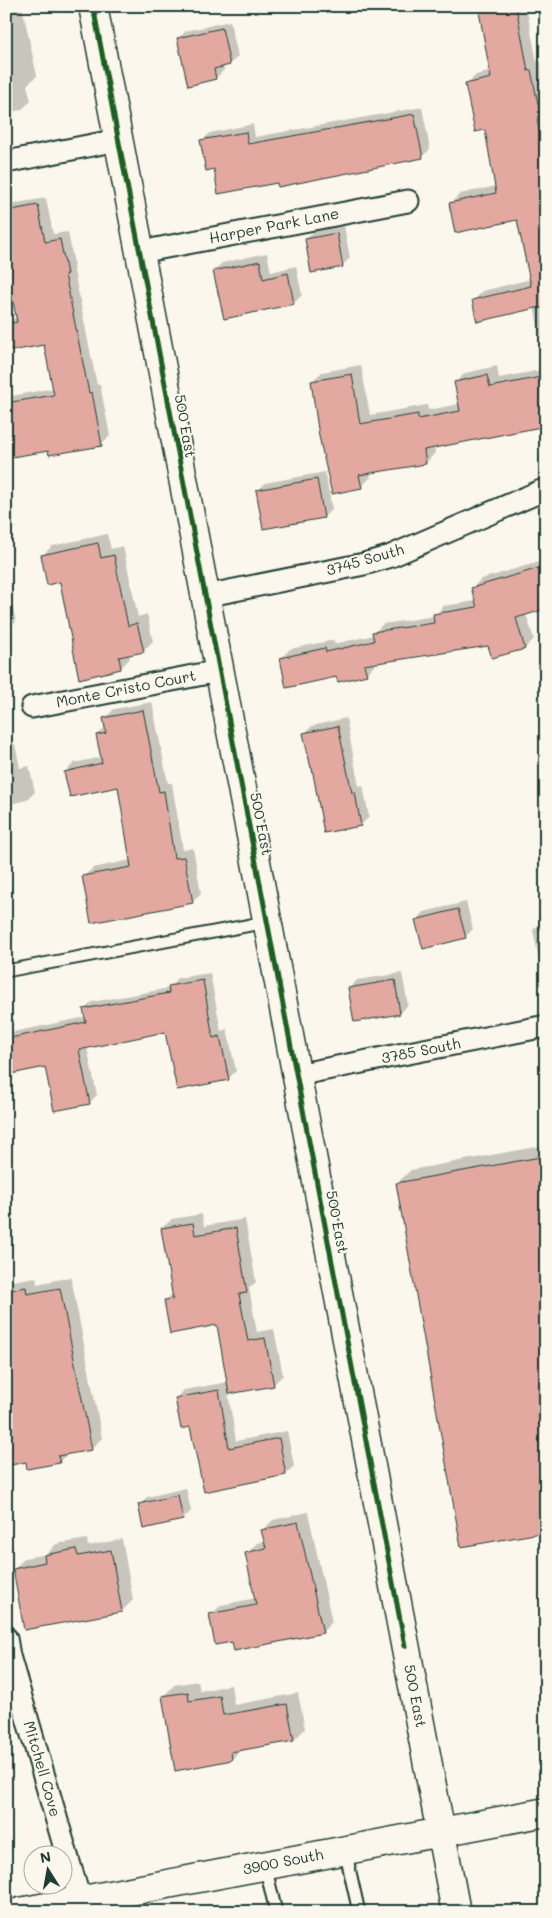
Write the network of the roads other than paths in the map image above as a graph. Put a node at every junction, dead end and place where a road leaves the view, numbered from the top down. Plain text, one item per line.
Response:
1 (93, 6) edge
2 (118, 140) junction
3 (6, 162) edge
4 (408, 201) dead end
5 (140, 252) junction
6 (546, 489) edge
7 (205, 596) junction
8 (219, 671) junction
9 (32, 707) dead end
10 (267, 922) junction
11 (6, 971) edge
12 (546, 1026) edge
13 (296, 1075) junction
14 (6, 1638) edge
15 (546, 1812) edge
16 (442, 1831) junction
17 (345, 1850) junction
18 (265, 1865) junction
19 (81, 1906) edge
20 (20, 1912) edge
21 (276, 1912) edge
22 (359, 1912) edge
23 (456, 1912) edge

1 - 2 street, 500 East
2 - 3 street
2 - 5 street, 500 East
4 - 5 street, Harper Park Lane
5 - 7 street, 500 East
6 - 7 street, 3745 South
7 - 8 street, 500 East
8 - 9 street, Monte Cristo Court
8 - 10 street, 500 East
10 - 11 lane
10 - 13 street, 500 East
12 - 13 street, 3785 South
13 - 16 street, 500 East
14 - 19 street, Mitchell Cove
15 - 16 street, 3900 South
16 - 17 street, 3900 South
16 - 23 street, 500 East
17 - 18 street, 3900 South
17 - 22 lane
18 - 19 street, 3900 South
18 - 21 lane
19 - 20 street, 3900 South

